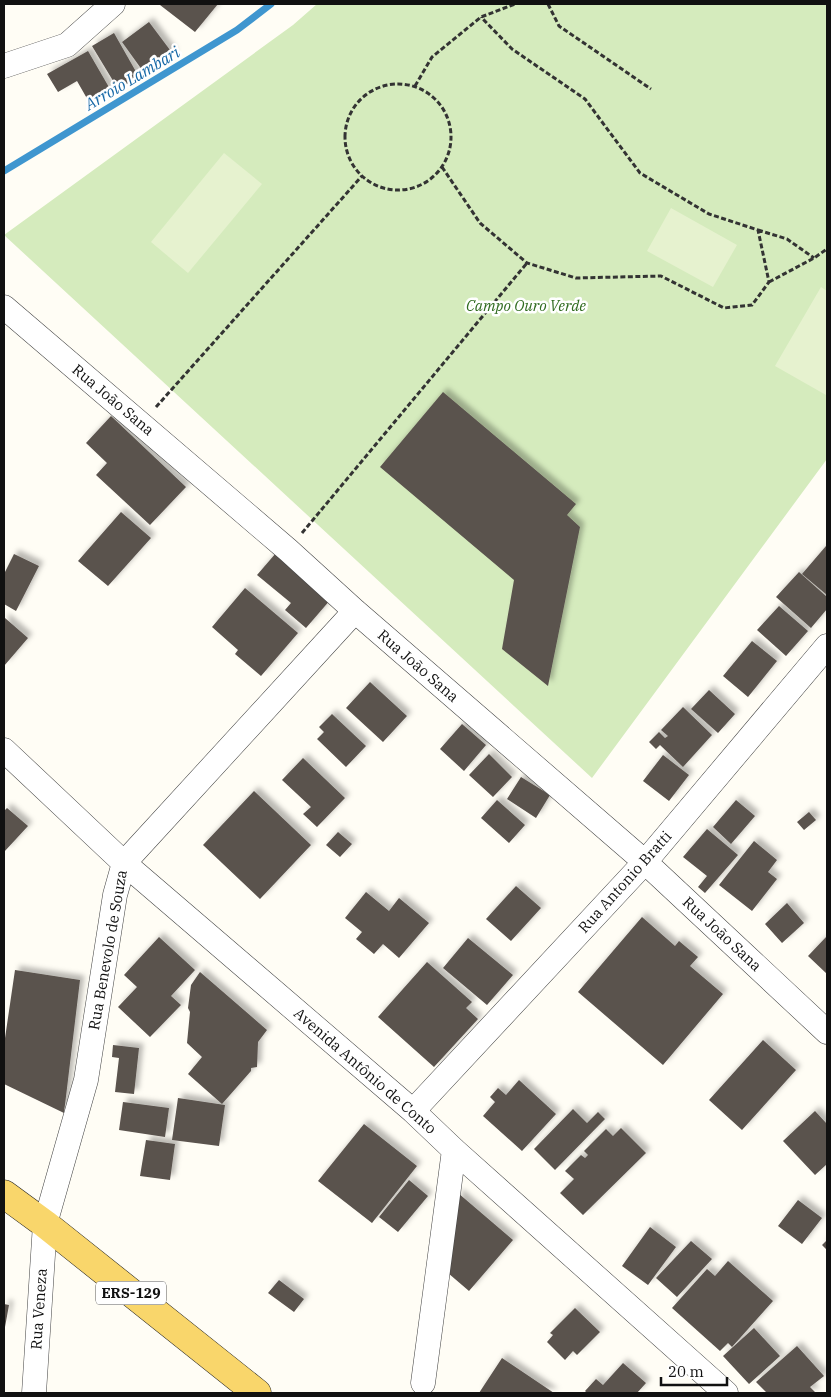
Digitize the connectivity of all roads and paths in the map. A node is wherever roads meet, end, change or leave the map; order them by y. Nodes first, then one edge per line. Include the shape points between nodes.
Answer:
1 (515, 4) edge
2 (548, 4) edge
3 (109, 6) edge
4 (480, 17) junction
5 (4, 66) edge
6 (415, 86) junction
7 (651, 89) dead end
8 (442, 167) junction
9 (362, 176) junction
10 (758, 230) junction
11 (827, 249) edge
12 (814, 258) junction
13 (527, 263) junction
14 (769, 282) junction
15 (4, 306) edge
16 (141, 424) junction
17 (288, 550) junction
18 (355, 611) junction
19 (827, 646) edge
20 (4, 750) edge
21 (645, 862) junction
22 (124, 863) junction
23 (827, 1032) edge
24 (413, 1111) junction
25 (454, 1150) junction
26 (4, 1194) edge
27 (45, 1224) junction
28 (423, 1383) dead end
29 (34, 1393) edge
30 (257, 1393) edge
31 (726, 1393) edge

1 - 4 path
2 - 7 path via 559,26
3 - 5 street via 67,45
4 - 6 path via 432,57
4 - 10 path via 512,49 585,99 640,173 709,214
6 - 8 path via 430,94 449,120 451,144
6 - 9 path via 397,83 379,87 364,96 352,110 346,127 346,145 351,162
8 - 9 path via 429,180 413,188 395,190 378,186
8 - 13 path via 480,223
9 - 16 path
10 - 12 path via 787,239
10 - 14 path
11 - 12 path
12 - 14 path
13 - 14 path via 576,278 661,276 724,308 752,305
13 - 17 path
15 - 16 street, Rua João Sana
16 - 17 street, Rua João Sana
17 - 18 street, Rua João Sana
18 - 21 street, Rua João Sana
18 - 22 street, Rua Benevolo de Souza
19 - 21 street, Rua Antonio Bratti
20 - 22 street, Avenida Antônio de Conto
21 - 23 street, Rua João Sana
21 - 24 street, Rua Antonio Bratti
22 - 24 street, Avenida Antônio de Conto
22 - 27 street, Rua Benevolo de Souza via 115,895 86,1080
24 - 25 street, Avenida Antônio de Conto
25 - 28 street
25 - 31 street, Avenida Antônio de Conto
26 - 27 main road, ERS-129
27 - 29 street, Rua Veneza
27 - 30 main road, ERS-129

